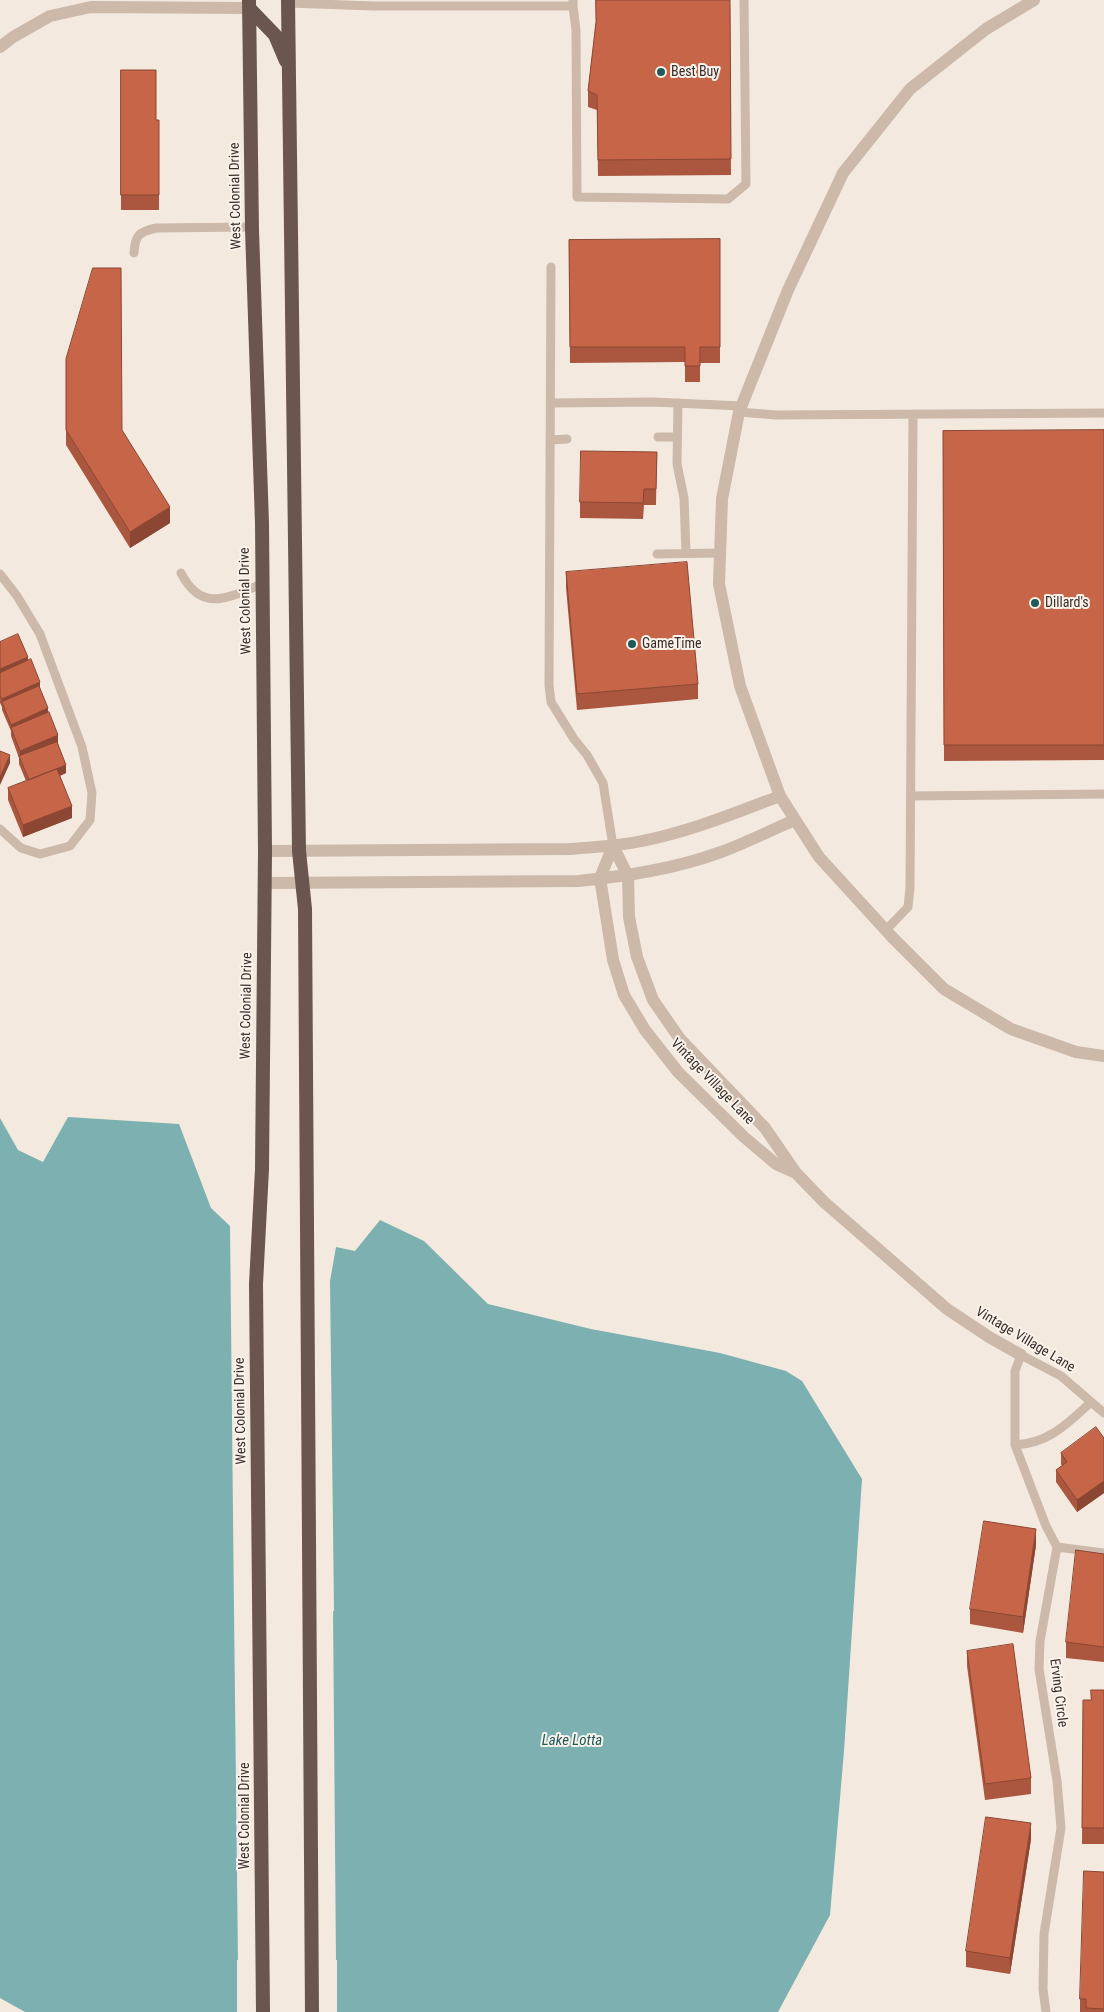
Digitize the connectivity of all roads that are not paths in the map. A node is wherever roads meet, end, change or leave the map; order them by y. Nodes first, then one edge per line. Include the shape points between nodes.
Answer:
1 (744, 0) edge
2 (1034, 0) edge
3 (287, 1) edge
4 (573, 3) edge
5 (119, 4) edge
6 (249, 4) edge
7 (0, 47) edge
8 (290, 69) junction
9 (252, 227) junction
10 (134, 253) dead end
11 (551, 267) dead end
12 (551, 403) junction
13 (678, 403) junction
14 (740, 409) junction
15 (913, 414) junction
16 (1104, 414) edge
17 (658, 437) dead end
18 (676, 437) junction
19 (568, 439) dead end
20 (550, 440) junction
21 (686, 553) junction
22 (720, 553) junction
23 (657, 554) dead end
24 (181, 573) dead end
25 (0, 574) edge
26 (262, 584) junction
27 (1104, 794) edge
28 (780, 796) junction
29 (911, 796) junction
30 (795, 820) junction
31 (0, 830) edge
32 (613, 846) junction
33 (265, 851) junction
34 (300, 851) junction
35 (628, 876) junction
36 (600, 878) junction
37 (302, 882) junction
38 (265, 883) junction
39 (886, 930) junction
40 (1104, 1056) edge
41 (796, 1174) junction
42 (1021, 1355) junction
43 (1090, 1402) junction
44 (1104, 1413) edge
45 (1015, 1445) junction
46 (1056, 1547) junction
47 (1104, 1553) edge
48 (263, 2012) edge
49 (312, 2012) edge
50 (1046, 2012) edge

1 - 4 lane via 746,184 728,199 577,197
2 - 14 street via 986,29 910,89 843,173 788,290
3 - 4 lane via 374,6
3 - 8 highway
5 - 6 street
5 - 7 street via 50,16
6 - 8 highway via 275,34
6 - 9 highway, West Colonial Drive
8 - 34 highway
9 - 10 lane via 156,228 139,235
9 - 26 highway, West Colonial Drive
11 - 12 lane
12 - 13 lane
12 - 20 lane
13 - 14 lane
13 - 18 lane
14 - 15 lane via 776,415
14 - 22 street via 722,499
15 - 16 lane
15 - 29 lane
17 - 18 lane
18 - 21 lane via 677,464 684,498
19 - 20 lane
20 - 32 lane via 551,702 603,783
21 - 22 lane
21 - 23 lane
22 - 28 street via 719,584 740,686
24 - 26 lane via 198,595 209,598 228,597
25 - 31 lane via 40,634 82,747 92,793 90,820 70,846 40,854 21,848
26 - 33 highway, West Colonial Drive
27 - 29 lane
28 - 30 street
28 - 32 street via 717,820 645,841
29 - 39 lane via 908,907
30 - 35 street via 721,852
30 - 39 street via 819,857
32 - 34 street
32 - 35 street, Vintage Village Lane
32 - 36 street
33 - 34 street
33 - 38 highway, West Colonial Drive
34 - 37 highway
35 - 36 street
35 - 41 street, Vintage Village Lane via 629,917 637,957 653,1000 680,1040 765,1128
36 - 37 street via 578,881
36 - 41 street, Vintage Village Lane via 613,960 624,995 645,1030 678,1072 744,1137 776,1164
37 - 38 street
37 - 49 highway via 305,919
38 - 48 highway, West Colonial Drive via 262,1170 256,1284
39 - 40 street via 944,989 1011,1029 1076,1052
41 - 42 street, Vintage Village Lane via 947,1309
42 - 43 lane, Vintage Village Lane via 1061,1376
42 - 45 lane via 1015,1371
43 - 44 lane, Vintage Village Lane
43 - 45 lane via 1057,1432 1027,1444
45 - 46 lane
46 - 47 lane
46 - 50 lane, Erving Circle via 1040,1641 1039,1669 1061,1828 1044,1934

